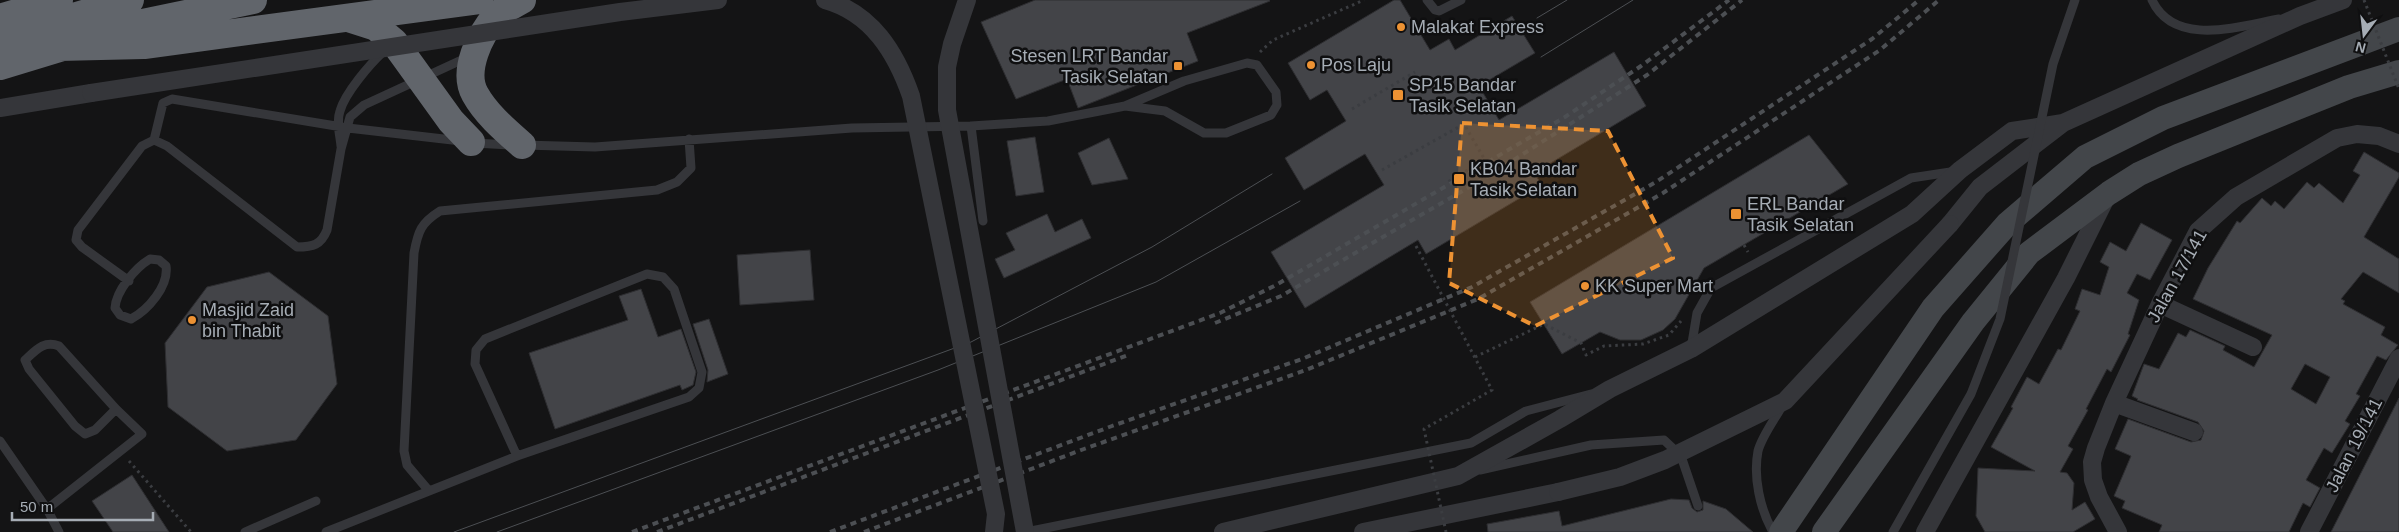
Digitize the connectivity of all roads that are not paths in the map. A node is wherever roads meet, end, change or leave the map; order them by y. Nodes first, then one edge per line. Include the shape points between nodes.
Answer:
1 (59, 0) edge
2 (130, 0) edge
3 (253, 0) edge
4 (479, 0) edge
5 (522, 0) edge
6 (718, 0) edge
7 (825, 0) edge
8 (966, 0) edge
9 (1427, 0) edge
10 (1461, 0) edge
11 (2075, 0) edge
12 (2152, 0) edge
13 (2343, 0) edge
14 (2300, 16) junction
15 (0, 18) edge
16 (351, 19) junction
17 (2399, 29) edge
18 (0, 39) edge
19 (394, 42) junction
20 (58, 48) junction
21 (475, 53) junction
22 (0, 66) edge
23 (2399, 72) edge
24 (420, 79) junction
25 (1125, 106) junction
26 (0, 108) edge
27 (2063, 123) junction
28 (971, 126) junction
29 (343, 127) junction
30 (689, 139) junction
31 (154, 140) junction
32 (471, 142) junction
33 (2399, 144) edge
34 (522, 145) junction
35 (1960, 170) junction
36 (2109, 193) junction
37 (983, 221) dead end
38 (129, 281) junction
39 (2160, 304) junction
40 (2253, 347) dead end
41 (1691, 349) junction
42 (2399, 358) edge
43 (1610, 389) junction
44 (1785, 401) junction
45 (2114, 403) junction
46 (116, 409) junction
47 (2194, 432) dead end
48 (0, 441) edge
49 (517, 456) junction
50 (1458, 476) junction
51 (429, 491) junction
52 (316, 501) dead end
53 (1698, 506) dead end
54 (47, 509) junction
55 (59, 532) edge
56 (245, 532) edge
57 (326, 532) edge
58 (994, 532) edge
59 (1025, 532) edge
60 (1223, 532) edge
61 (1363, 532) edge
62 (1773, 532) edge
63 (1781, 532) edge
64 (1824, 532) edge
65 (1893, 532) edge
66 (1924, 532) edge
67 (2118, 532) edge
68 (2310, 532) edge

1 - 15 highway
2 - 18 highway
3 - 20 highway via 138,24
4 - 16 highway
5 - 21 highway via 497,15
6 - 26 street, bridge via 620,12
7 - 58 street, bridge via 851,11 869,24 901,68 911,96 996,514
8 - 59 street, bridge via 947,67 947,110
9 - 10 lane via 1439,11
11 - 65 lane, bridge via 2053,64 2000,319 1971,394
12 - 14 lane via 2165,18 2193,30 2209,31
13 - 14 street
14 - 27 street
16 - 19 highway via 376,27
16 - 20 highway via 144,45
17 - 63 street via 2163,118 2085,157 2008,223 1933,308
19 - 24 highway
19 - 29 lane via 375,59 349,95 340,111
20 - 22 highway
21 - 24 lane
21 - 34 highway via 470,74 474,92 485,110
23 - 36 street via 2349,87 2178,156 2139,174
24 - 29 lane via 364,105
24 - 32 highway
25 - 25 lane via 1184,81 1247,63 1257,65 1276,92 1277,105 1271,115 1226,134 1204,132 1165,111
25 - 28 lane via 1048,121
27 - 35 street via 2012,131
27 - 44 street, bridge via 1980,187 1950,224
28 - 30 lane via 852,128
28 - 37 lane
29 - 31 lane via 172,99 163,102
29 - 31 lane via 327,230 323,241 312,247 297,247 167,146
29 - 32 lane
30 - 34 lane via 595,147
30 - 51 lane via 691,168 677,182 657,190 440,211 426,220 418,234 414,253 404,451 407,465
31 - 38 lane via 142,146 78,230 76,240
32 - 34 lane
33 - 39 street, Jalan 17/141 via 2379,136 2357,134 2337,138 2236,197 2198,231
35 - 41 street via 1912,214
35 - 41 lane via 1911,178 1711,288 1698,313
36 - 64 street via 2029,253 1973,322
36 - 66 street via 2066,278
38 - 38 lane via 142,263 150,259 159,260 166,266 168,276 164,286 131,319 120,315 115,308 116,298
39 - 40 street
39 - 45 street, Jalan 17/141
41 - 43 street
42 - 68 street, Jalan 19/141
43 - 50 street
43 - 59 lane via 1526,411 1471,444
44 - 61 street, bridge via 1665,460 1620,478
44 - 62 lane via 1758,450 1761,503
45 - 47 street
45 - 67 street, Jalan 17/141 via 2092,462 2093,480 2099,497
46 - 46 lane via 59,346 51,343 41,345 25,360 75,426 85,434 95,430
46 - 54 lane via 142,434
48 - 54 lane
49 - 49 lane via 475,364 476,350 485,339 647,274 663,277 674,289 702,372 700,388 689,397
49 - 51 lane
50 - 53 lane via 1592,445 1664,440 1682,456
50 - 60 street
51 - 57 lane
52 - 56 lane
54 - 55 lane

